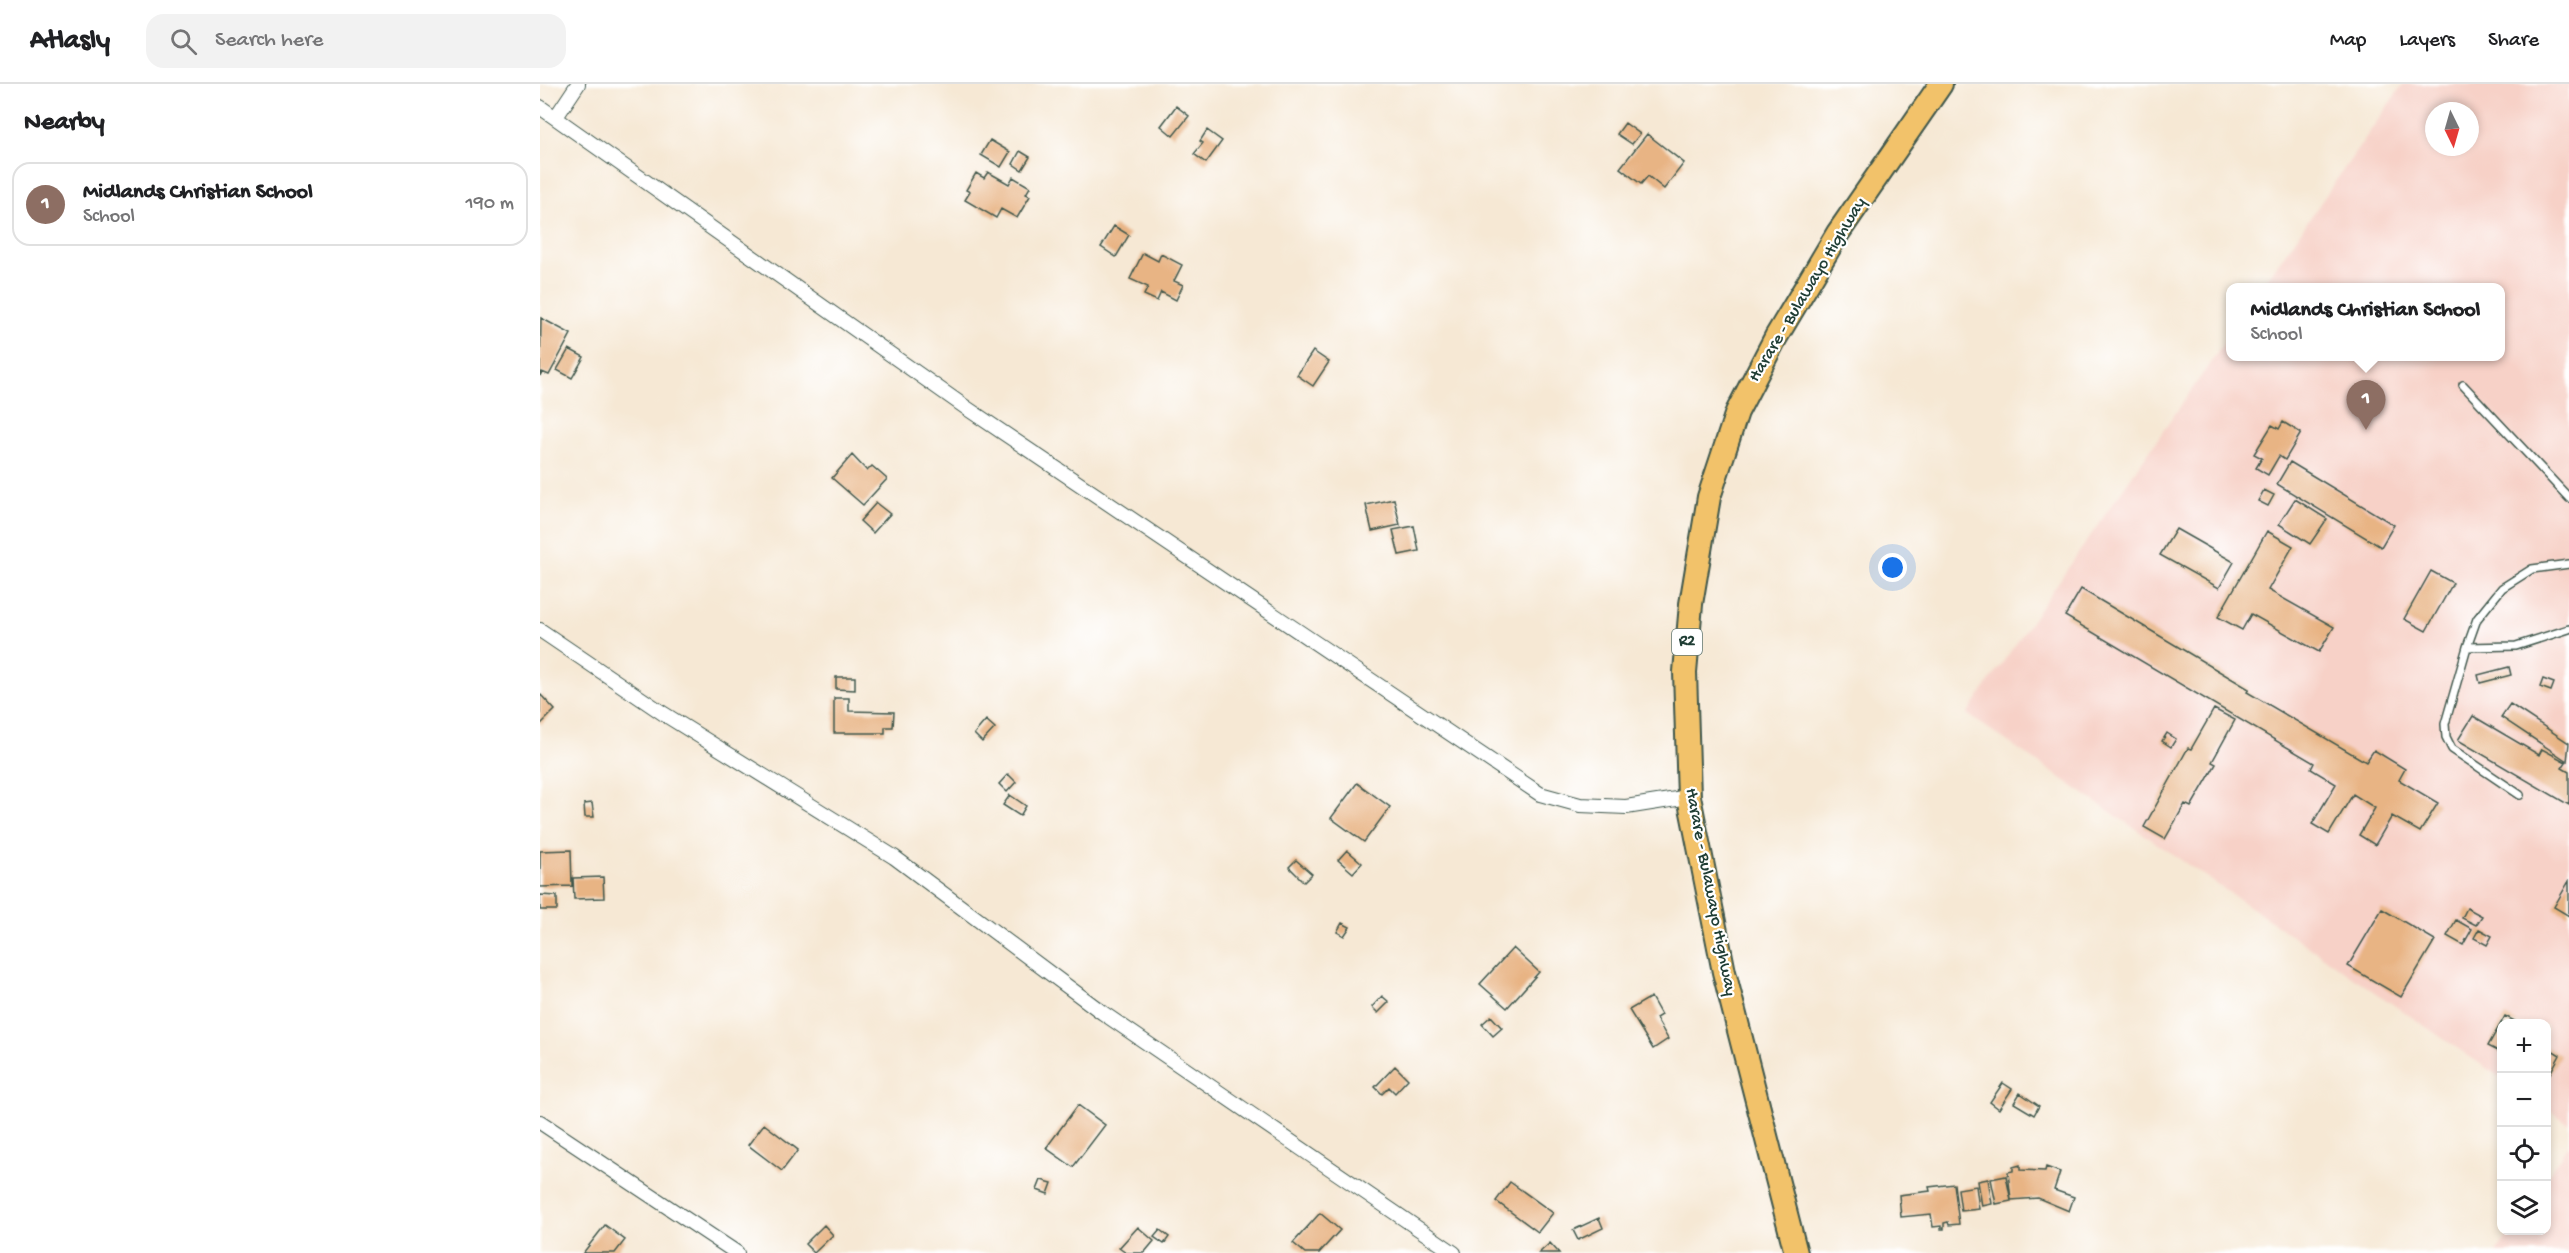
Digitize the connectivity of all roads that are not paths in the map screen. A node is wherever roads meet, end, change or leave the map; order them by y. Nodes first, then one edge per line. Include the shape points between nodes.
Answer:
1 (578, 84) edge
2 (1941, 84) edge
3 (540, 107) edge
4 (556, 117) junction
5 (2463, 385) dead end
6 (2569, 498) edge
7 (2569, 564) edge
8 (2569, 629) edge
9 (540, 630) edge
10 (2467, 647) junction
11 (2520, 795) dead end
12 (1689, 797) junction
13 (540, 1122) edge
14 (737, 1253) edge
15 (1454, 1253) edge
16 (1796, 1253) edge

1 - 4 street
2 - 12 highway, Harare - Bulawayo Highway / R2 via 1838,233 1737,412 1710,497 1691,604 1685,672
3 - 4 street
4 - 12 street via 968,410 1540,794 1580,805 1626,807
5 - 6 lane
7 - 10 lane via 2532,569 2502,588 2477,619
8 - 10 lane via 2516,646
9 - 15 street via 664,714 894,857 1103,1013
10 - 11 lane via 2445,724 2446,738 2452,748
12 - 16 highway, Harare - Bulawayo Highway / R2 via 1724,972
13 - 14 street

